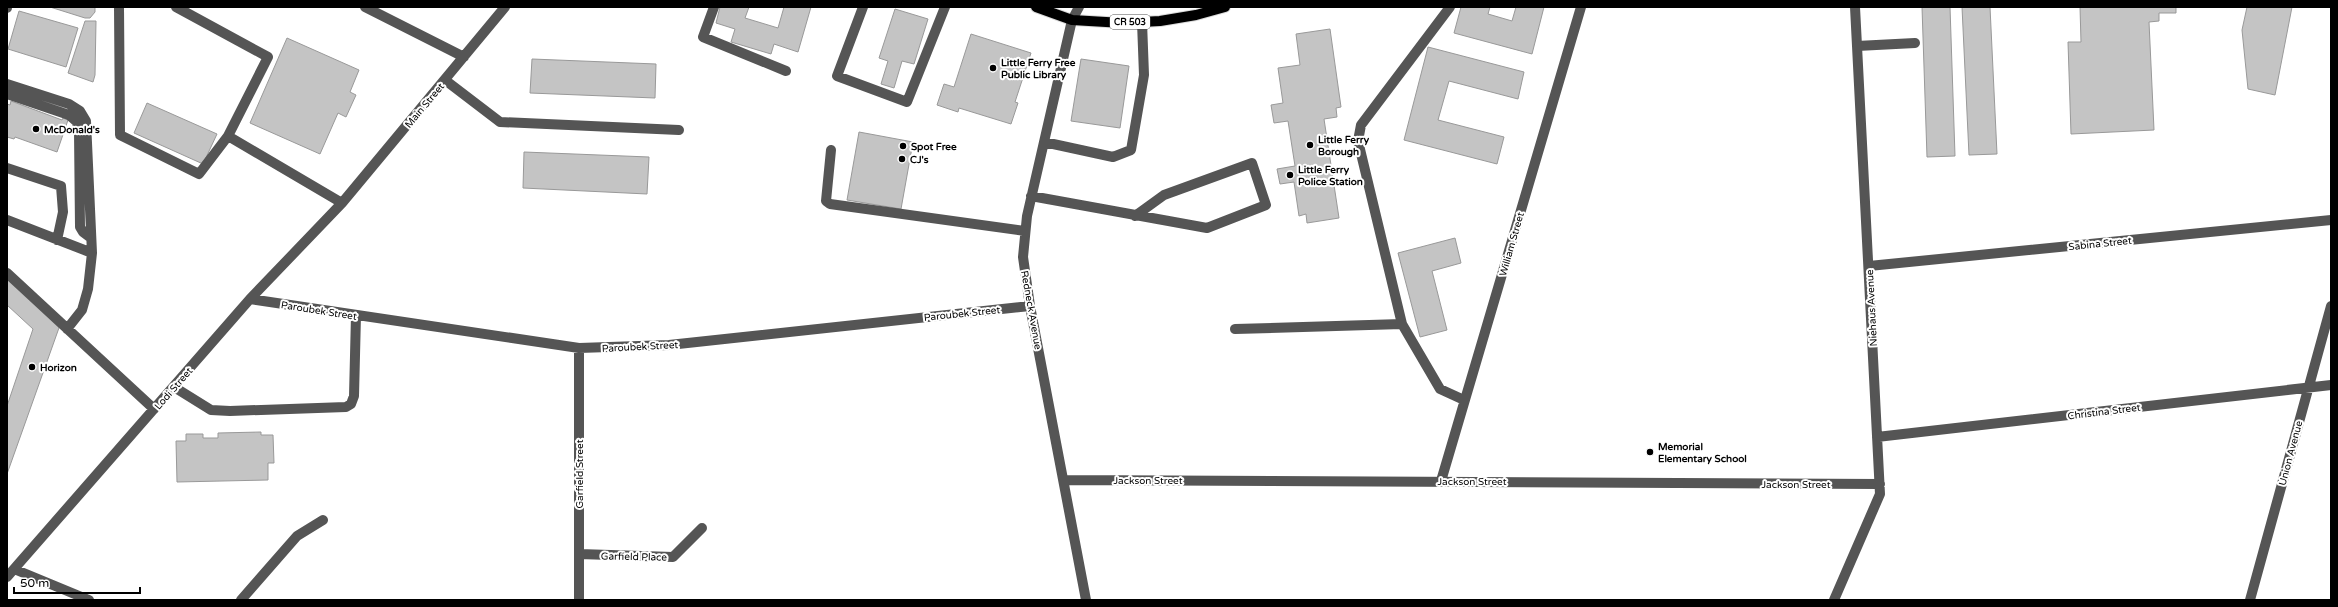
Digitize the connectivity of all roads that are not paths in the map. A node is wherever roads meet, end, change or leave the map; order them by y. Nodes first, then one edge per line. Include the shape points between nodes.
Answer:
1 (119, 7) edge
2 (176, 7) edge
3 (365, 7) edge
4 (505, 7) edge
5 (714, 7) edge
6 (863, 7) edge
7 (945, 7) edge
8 (1036, 7) edge
9 (1079, 7) edge
10 (1225, 7) edge
11 (1450, 7) edge
12 (1581, 7) edge
13 (1856, 7) edge
14 (1072, 20) junction
15 (1142, 22) junction
16 (1915, 44) dead end
17 (1857, 46) junction
18 (464, 57) junction
19 (786, 71) dead end
20 (445, 80) junction
21 (7, 84) edge
22 (7, 94) edge
23 (680, 130) dead end
24 (228, 136) junction
25 (1044, 142) junction
26 (831, 150) dead end
27 (7, 168) edge
28 (1031, 196) junction
29 (342, 202) junction
30 (1135, 216) junction
31 (7, 220) edge
32 (2331, 220) edge
33 (1025, 231) junction
34 (92, 238) junction
35 (57, 240) junction
36 (92, 253) junction
37 (1869, 266) junction
38 (7, 273) edge
39 (250, 299) junction
40 (1030, 306) junction
41 (2331, 306) edge
42 (356, 315) junction
43 (1402, 324) junction
44 (67, 329) junction
45 (1235, 329) dead end
46 (579, 348) junction
47 (2331, 386) edge
48 (174, 387) junction
49 (2308, 388) junction
50 (1464, 400) junction
51 (154, 409) junction
52 (1878, 437) junction
53 (1064, 480) junction
54 (1441, 481) junction
55 (1880, 484) junction
56 (323, 520) dead end
57 (702, 528) dead end
58 (579, 554) junction
59 (10, 573) edge
60 (89, 600) edge
61 (241, 600) edge
62 (579, 600) edge
63 (1086, 600) edge
64 (1834, 600) edge
65 (2250, 600) edge

1 - 24 street via 120,135 199,174
2 - 24 street via 268,57
3 - 18 street
4 - 18 street, Main Street
5 - 19 street via 703,37
6 - 7 street via 838,76 907,102
8 - 14 main road, CR 503
9 - 14 street, Redneck Avenue
10 - 15 main road, CR 503 via 1196,15
11 - 43 street via 1361,125 1358,141
12 - 50 street, William Street
13 - 17 street, Niehaus Avenue
14 - 15 main road, CR 503
14 - 25 street, Redneck Avenue
15 - 25 street via 1144,75 1131,150 1113,157
16 - 17 street
17 - 37 street, Niehaus Avenue
18 - 20 street, Main Street
20 - 23 street via 500,122
20 - 29 street, Main Street
21 - 34 street via 69,104 84,116 88,126
22 - 34 street via 69,115 76,122 79,132 80,227 82,232
24 - 29 street
25 - 28 street, Redneck Avenue
26 - 33 street via 826,200 830,204
27 - 35 street via 61,186 64,212
28 - 30 street
28 - 33 street, Redneck Avenue
29 - 39 street, Lodi Street
30 - 30 street via 1207,228 1266,205 1252,163 1164,195
31 - 35 street
32 - 37 street, Sabina Street
33 - 40 street, Redneck Avenue via 1023,256
34 - 36 street
35 - 36 street
36 - 44 street via 88,289 82,310
37 - 52 street, Niehaus Avenue
38 - 44 street
39 - 42 street, Paroubek Street
39 - 48 street, Lodi Street
40 - 46 street, Paroubek Street via 669,345
40 - 53 street, Redneck Avenue
41 - 49 street, Union Avenue
42 - 46 street, Paroubek Street
42 - 48 street via 354,396 351,404 346,407 211,410
43 - 45 street
43 - 50 street via 1440,389
44 - 51 street
46 - 58 street, Garfield Street
47 - 49 street, Christina Street
48 - 51 street, Lodi Street
49 - 52 street, Christina Street
49 - 65 street, Union Avenue
50 - 54 street, William Street
51 - 59 street, Lodi Street
52 - 55 street, Niehaus Avenue
53 - 54 street, Jackson Street
53 - 63 street, Redneck Avenue
54 - 55 street, Jackson Street
55 - 64 street, Niehaus Avenue via 1880,494
56 - 61 street via 297,536
57 - 58 street, Garfield Place via 673,556
58 - 62 street, Garfield Street
59 - 60 street

